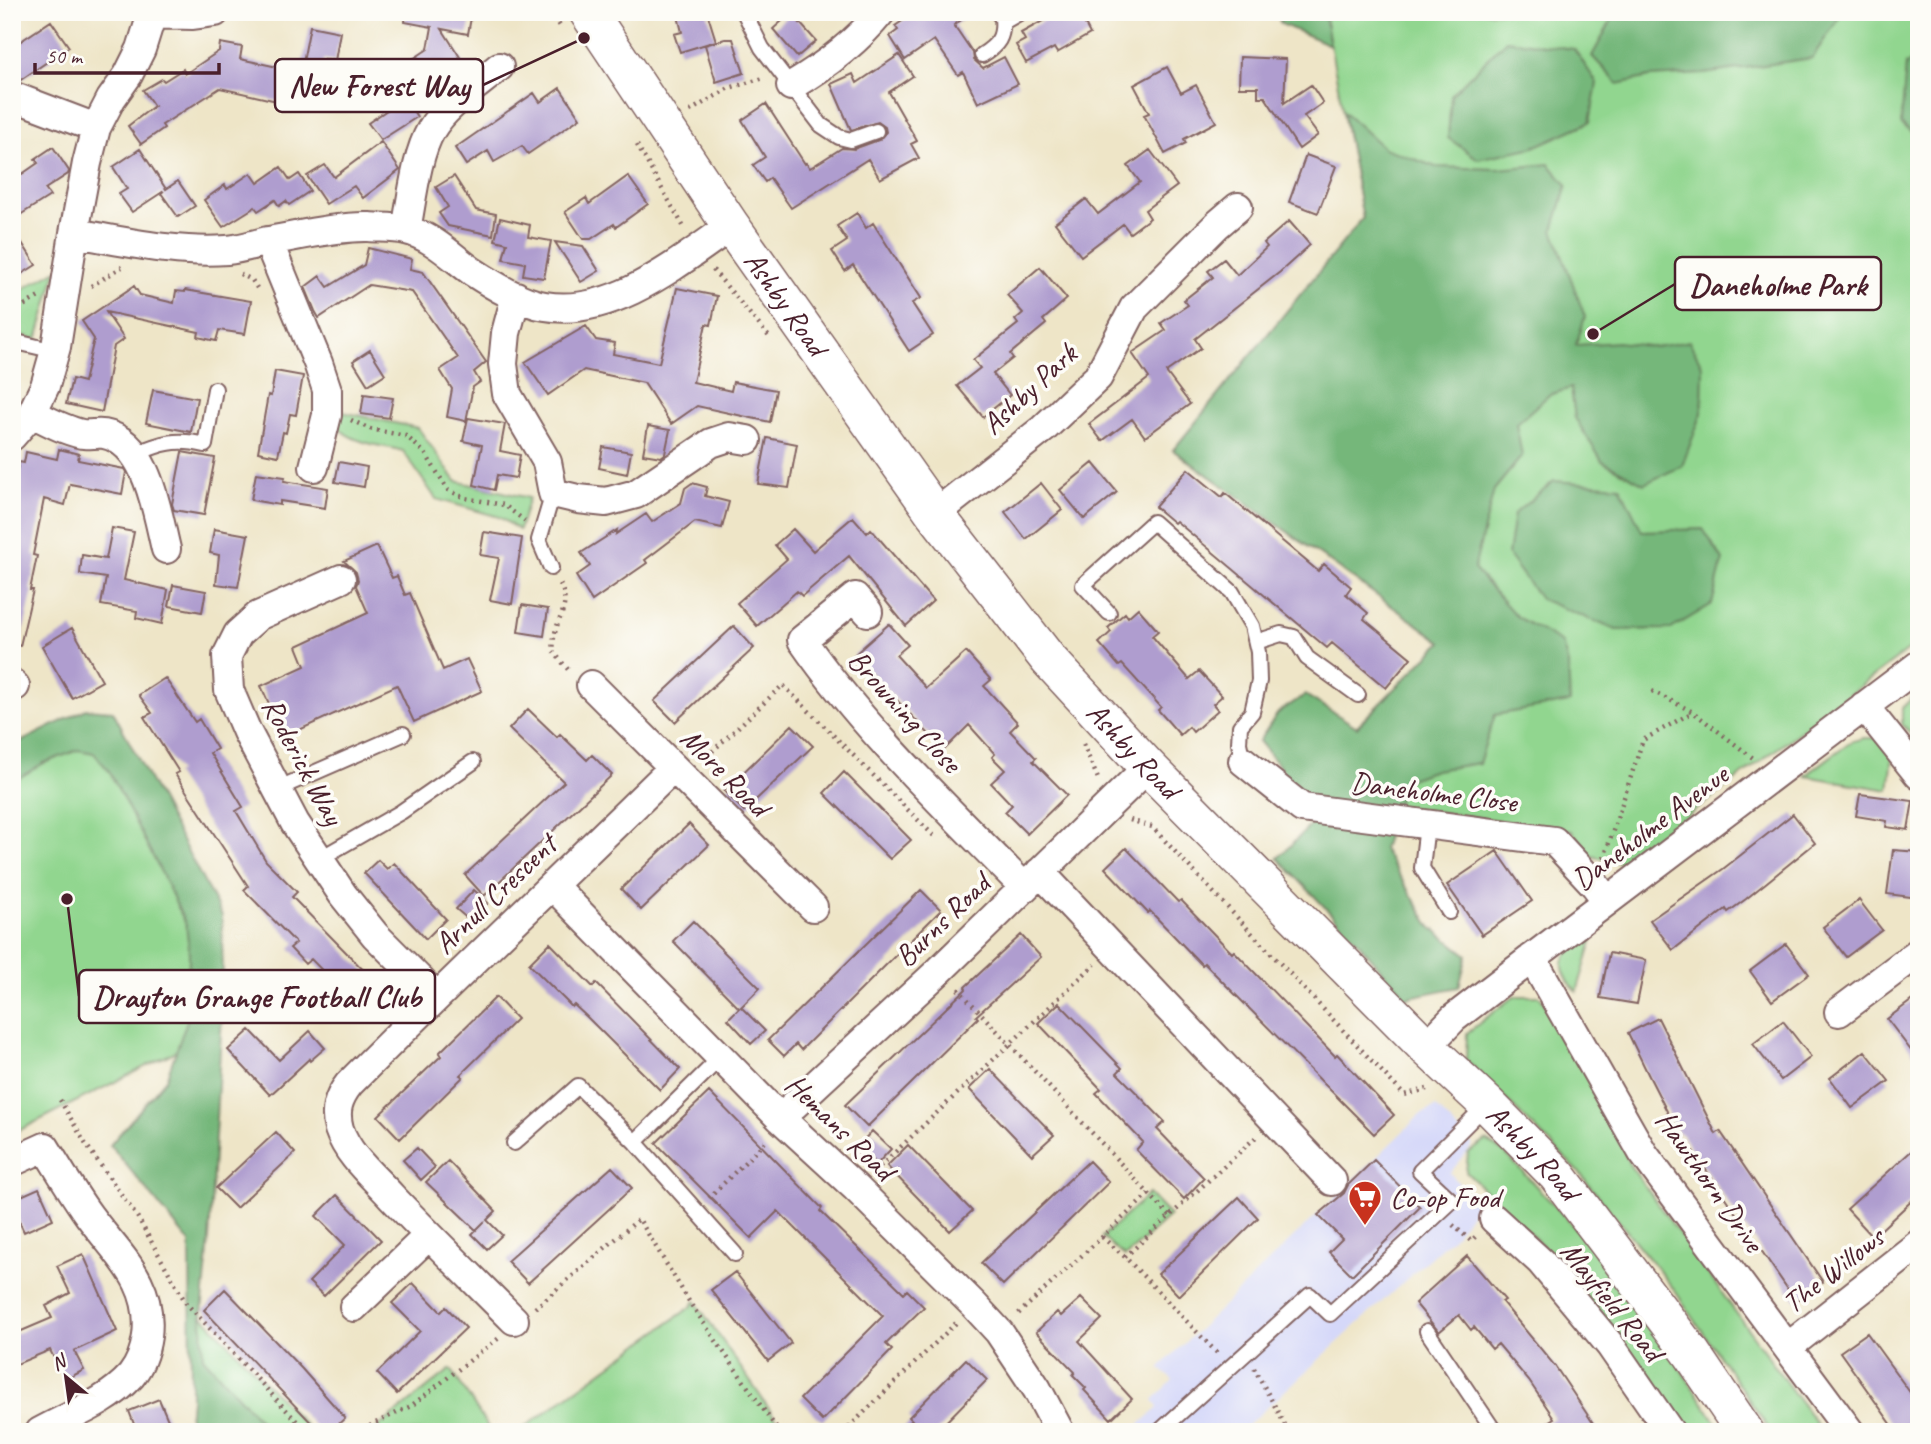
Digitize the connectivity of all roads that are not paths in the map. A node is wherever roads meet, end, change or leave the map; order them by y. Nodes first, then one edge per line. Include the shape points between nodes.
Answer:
1 (215, 12) edge
2 (588, 12) edge
3 (744, 12) edge
4 (881, 12) edge
5 (1021, 12) edge
6 (152, 13) edge
7 (999, 15) edge
8 (982, 55) dead end
9 (499, 67) dead end
10 (787, 80) junction
11 (12, 96) edge
12 (96, 128) junction
13 (876, 131) dead end
14 (1238, 207) dead end
15 (731, 226) junction
16 (406, 230) junction
17 (74, 233) junction
18 (268, 241) junction
19 (516, 296) junction
20 (12, 341) edge
21 (55, 351) junction
22 (215, 389) dead end
23 (32, 413) junction
24 (12, 436) edge
25 (747, 440) dead end
26 (135, 454) junction
27 (314, 467) dead end
28 (553, 492) junction
29 (935, 514) junction
30 (166, 549) dead end
31 (551, 568) road end
32 (341, 579) dead end
33 (868, 612) dead end
34 (1109, 613) dead end
35 (1256, 642) junction
36 (1919, 665) edge
37 (591, 684) road end
38 (1357, 695) dead end
39 (1864, 706) junction
40 (402, 734) dead end
41 (1243, 761) joint
42 (473, 762) dead end
43 (1147, 767) junction
44 (678, 773) junction
45 (1919, 775) edge
46 (277, 789) junction
47 (1427, 825) junction
48 (319, 859) junction
49 (1032, 880) junction
50 (553, 886) junction
51 (1601, 893) junction
52 (813, 907) dead end
53 (1450, 912) dead end
54 (1919, 952) edge
55 (1532, 958) junction
56 (436, 996) junction
57 (1839, 1012) dead end
58 (1426, 1047) junction
59 (721, 1057) junction
60 (1475, 1092) junction
61 (783, 1120) junction
62 (635, 1142) junction
63 (514, 1143) dead end
64 (12, 1162) edge
65 (1332, 1181) dead end
66 (1494, 1219) road end
67 (429, 1236) junction
68 (1919, 1244) edge
69 (735, 1254) dead end
70 (354, 1307) dead end
71 (514, 1320) dead end
72 (1427, 1331) dead end
73 (1788, 1347) junction
74 (40, 1432) edge
75 (1060, 1432) edge
76 (1159, 1432) edge
77 (1495, 1432) edge
78 (1670, 1432) edge
79 (1745, 1432) edge
80 (1850, 1432) edge

1 - 6 street
2 - 15 street, Ashby Road
3 - 10 lane via 762,48
4 - 10 street via 853,43 820,68
5 - 7 lane via 1007,20
6 - 12 street via 141,49
7 - 8 lane via 1000,41
9 - 16 street via 447,111 432,130
10 - 13 lane via 821,125 839,137 850,140
11 - 12 street
12 - 17 street
14 - 29 street, Ashby Park via 1134,308 1098,377 1043,429
15 - 19 street via 666,272 622,295 575,308 543,306
15 - 29 street, Ashby Road
16 - 18 street via 365,227
16 - 19 street via 434,242
17 - 18 street via 183,251 229,250
17 - 21 street
18 - 27 street via 327,390 327,415
19 - 28 street via 503,364 507,394 547,462
20 - 21 lane
21 - 23 street
22 - 26 lane via 205,445 163,443
23 - 24 street
23 - 26 street via 62,428 104,434 124,442
25 - 28 street via 729,437 711,443 636,494 606,502
26 - 30 street via 151,489
28 - 31 lane via 539,540
29 - 43 street, Ashby Road via 1048,659
32 - 46 street, Roderick Way via 258,616 238,634 227,656 229,690
33 - 49 street, Browning Close via 855,597 802,640 853,707 911,771
34 - 35 lane via 1083,585 1153,522 1232,592
35 - 38 lane via 1281,634 1294,637 1307,658
35 - 41 lane via 1259,681 1252,712 1240,726
36 - 39 street, Daneholme Avenue
37 - 44 street, More Road
39 - 45 street
39 - 51 street, Daneholme Avenue
40 - 46 lane
41 - 47 street, Daneholme Close via 1302,808
42 - 48 lane via 401,812
43 - 49 street, Burns Road
43 - 58 street, Ashby Road
44 - 50 street, Arnull Crescent
44 - 52 street, More Road
46 - 48 street, Roderick Way
47 - 51 street, Daneholme Close via 1554,841
47 - 53 lane via 1422,868
48 - 56 street, Roderick Way via 375,935
49 - 61 street, Burns Road
49 - 65 street via 1112,948
50 - 56 street, Arnull Crescent
50 - 59 street, Hemans Road
51 - 55 street, Daneholme Avenue
54 - 57 street
55 - 58 street, Daneholme Avenue via 1454,1018
55 - 73 street, Hawthorn Drive via 1643,1153
56 - 67 street, Arnull Crescent via 349,1084 337,1107 340,1130 352,1154
58 - 60 street, Ashby Road
59 - 61 street, Hemans Road
59 - 62 lane
60 - 76 lane via 1420,1171 1452,1201 1329,1314 1310,1294
60 - 79 street, Ashby Road via 1557,1175
61 - 75 street, Hemans Road via 999,1332
62 - 63 lane via 578,1086
62 - 69 lane
64 - 74 street via 45,1147 86,1212 131,1268 149,1318 145,1351 131,1375 101,1401
66 - 78 street, Mayfield Road via 1541,1262 1610,1345
67 - 70 street
67 - 71 street, Arnull Crescent
68 - 73 street, The Willows
72 - 77 lane
73 - 80 street, Hawthorn Drive

